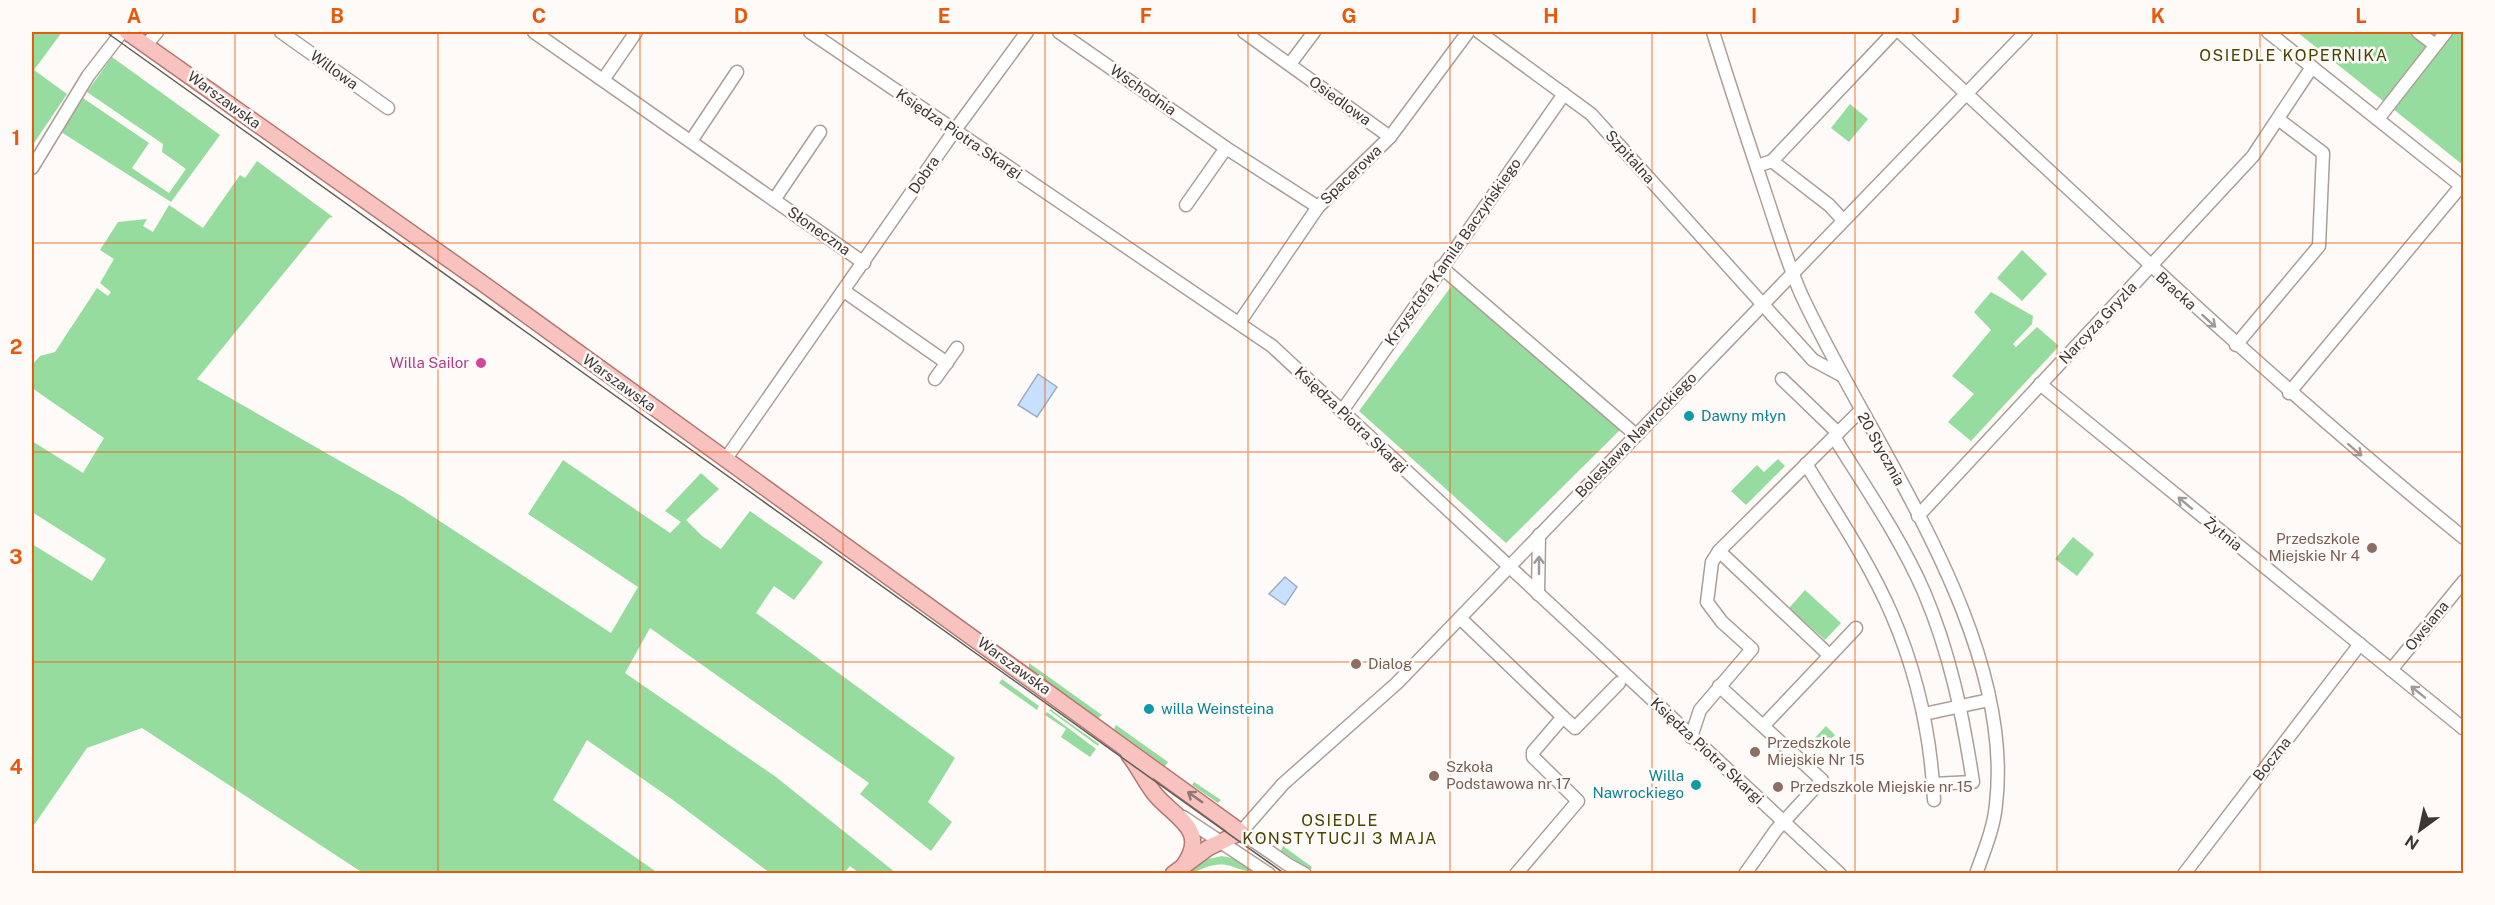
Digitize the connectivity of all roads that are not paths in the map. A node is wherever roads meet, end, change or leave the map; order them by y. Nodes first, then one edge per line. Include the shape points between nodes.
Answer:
1 (122, 32) edge
2 (127, 32) edge
3 (157, 32) edge
4 (281, 32) edge
5 (534, 32) edge
6 (636, 32) edge
7 (810, 32) edge
8 (1027, 32) edge
9 (1059, 32) edge
10 (1244, 32) edge
11 (1314, 32) edge
12 (1468, 32) edge
13 (1479, 32) edge
14 (1713, 32) edge
15 (1894, 32) edge
16 (1900, 32) edge
17 (2026, 32) edge
18 (2268, 32) edge
19 (2418, 32) edge
20 (2446, 32) edge
21 (146, 45) junction
22 (2435, 45) junction
23 (1290, 64) junction
24 (2312, 67) junction
25 (737, 72) dead end
26 (603, 80) junction
27 (1564, 94) junction
28 (1966, 94) junction
29 (387, 108) dead end
30 (2278, 119) junction
31 (2378, 119) junction
32 (955, 130) junction
33 (820, 132) dead end
34 (1390, 137) junction
35 (690, 141) junction
36 (1227, 148) junction
37 (1772, 161) junction
38 (1756, 166) junction
39 (32, 168) edge
40 (2462, 187) edge
41 (774, 200) junction
42 (1186, 205) dead end
43 (1318, 207) junction
44 (1843, 220) junction
45 (864, 263) junction
46 (1441, 267) junction
47 (2150, 267) junction
48 (1793, 273) junction
49 (844, 291) junction
50 (1762, 304) junction
51 (1239, 323) junction
52 (2236, 345) junction
53 (957, 348) dead end
54 (946, 363) junction
55 (1841, 375) junction
56 (935, 379) dead end
57 (1782, 379) dead end
58 (2040, 384) junction
59 (2289, 393) junction
60 (1342, 411) junction
61 (1860, 411) junction
62 (1636, 435) junction
63 (1836, 435) junction
64 (725, 459) junction
65 (1806, 464) junction
66 (1918, 516) junction
67 (1539, 535) junction
68 (2463, 538) edge
69 (1719, 551) junction
70 (1509, 567) junction
71 (2463, 581) edge
72 (1538, 594) junction
73 (1460, 618) junction
74 (1856, 628) dead end
75 (2360, 645) junction
76 (1829, 655) junction
77 (2391, 670) junction
78 (1619, 683) dead end
79 (1719, 686) junction
80 (1989, 700) junction
81 (1961, 706) junction
82 (1924, 714) junction
83 (1563, 717) junction
84 (1764, 725) junction
85 (2463, 729) edge
86 (1110, 735) junction
87 (1691, 737) junction
88 (1933, 784) junction
89 (1934, 800) dead end
90 (1179, 815) junction
91 (1783, 822) junction
92 (1241, 832) junction
93 (1220, 841) junction
94 (1177, 870) edge
95 (1269, 873) edge
96 (1305, 873) edge
97 (1516, 873) edge
98 (1745, 873) edge
99 (1840, 873) edge
100 (1976, 873) edge
101 (2184, 873) edge

1 - 39 street via 88,76
2 - 21 main road, Warszawska
3 - 21 street
4 - 29 street, Willowa
5 - 26 street, Słoneczna
6 - 26 street
7 - 32 street, Księdza Piotra Skargi
8 - 32 street, Dobra
9 - 36 street, Wschodnia
10 - 23 street, Osiedlowa
11 - 23 street
12 - 34 street, Spacerowa
13 - 27 street, Szpitalna
14 - 38 street, 20 Stycznia
15 - 37 street
16 - 28 street, Bracka
17 - 28 street, Bolesława Nawrockiego
18 - 24 street
19 - 22 street
20 - 22 street
21 - 64 main road, Warszawska
22 - 31 street
23 - 34 street, Osiedlowa
24 - 30 street, Narcyza Gryzla
24 - 31 street
25 - 35 street
26 - 35 street, Słoneczna
27 - 46 street, Krzysztofa Kamila Baczyńskiego
27 - 50 street, Szpitalna via 1591,114
28 - 44 street, Bolesława Nawrockiego
28 - 47 street, Bracka
30 - 47 street, Narcyza Gryzla via 2253,156
30 - 52 street via 2323,153 2319,246
31 - 40 street
32 - 45 street, Dobra
32 - 51 street, Księdza Piotra Skargi
33 - 41 street, Słoneczna
34 - 43 street, Spacerowa
35 - 41 street, Słoneczna
36 - 42 street
36 - 43 street, Wschodnia
37 - 38 street
37 - 44 street
38 - 48 street, 20 Stycznia
40 - 59 street
41 - 45 street, Słoneczna
43 - 51 street, Spacerowa
44 - 48 street, Bolesława Nawrockiego
45 - 49 street, Dobra
46 - 60 street, Krzysztofa Kamila Baczyńskiego
46 - 62 street
47 -> 52 street, Bracka
47 - 58 street, Narcyza Gryzla
48 - 50 street, Bolesława Nawrockiego
48 - 55 street, 20 Stycznia
49 - 54 street
49 - 64 street, Dobra
50 - 55 street, Szpitalna via 1813,360
50 - 62 street, Bolesława Nawrockiego
51 - 60 street, Księdza Piotra Skargi via 1272,346
52 - 59 street, Bracka
53 - 54 street
54 - 56 street
55 - 61 street, 20 Stycznia
57 - 63 street
58 - 66 street, Narcyza Gryzla
75 -> 58 street, Żytnia
59 -> 68 street, Bracka
60 - 70 street, Księdza Piotra Skargi
61 - 63 street
61 - 66 street, 20 Stycznia
62 - 67 street, Bolesława Nawrockiego
63 - 65 street
63 - 81 street via 1922,589
64 - 86 main road, Warszawska
65 - 69 street
65 - 82 street via 1892,615
66 - 80 street, 20 Stycznia via 1961,607
67 - 70 street, Bolesława Nawrockiego
72 -> 67 street
69 - 76 street
69 - 79 street via 1712,562 1707,602 1752,649
70 - 72 street, Księdza Piotra Skargi
70 - 73 street, Bolesława Nawrockiego
71 - 77 street, Owsiana
72 - 87 street, Księdza Piotra Skargi
73 - 83 street
73 - 92 street, Bolesława Nawrockiego via 1397,683 1283,784
74 - 76 street
75 - 77 street, Żytnia
75 - 101 street, Boczna
76 - 84 street
85 -> 77 street, Żytnia
78 - 83 street via 1575,728
79 - 84 street
79 - 87 street via 1700,710
80 - 81 street
80 - 100 street, 20 Stycznia via 1996,739 1996,805
81 - 82 street
81 - 88 street via 1973,782
82 - 88 street
83 - 97 street via 1532,754 1578,801
84 - 91 street via 1822,780
86 - 90 main road, Warszawska via 1130,756 1159,799
92 -> 86 main road, Warszawska
87 - 91 street, Księdza Piotra Skargi
88 - 89 street
90 - 93 street, Warszawska
90 - 94 main road via 1192,842 1191,853
91 - 98 street
91 - 99 street, Księdza Piotra Skargi
92 - 93 main road
92 - 96 street, Warszawska
93 - 94 main road
93 - 95 street, Warszawska

